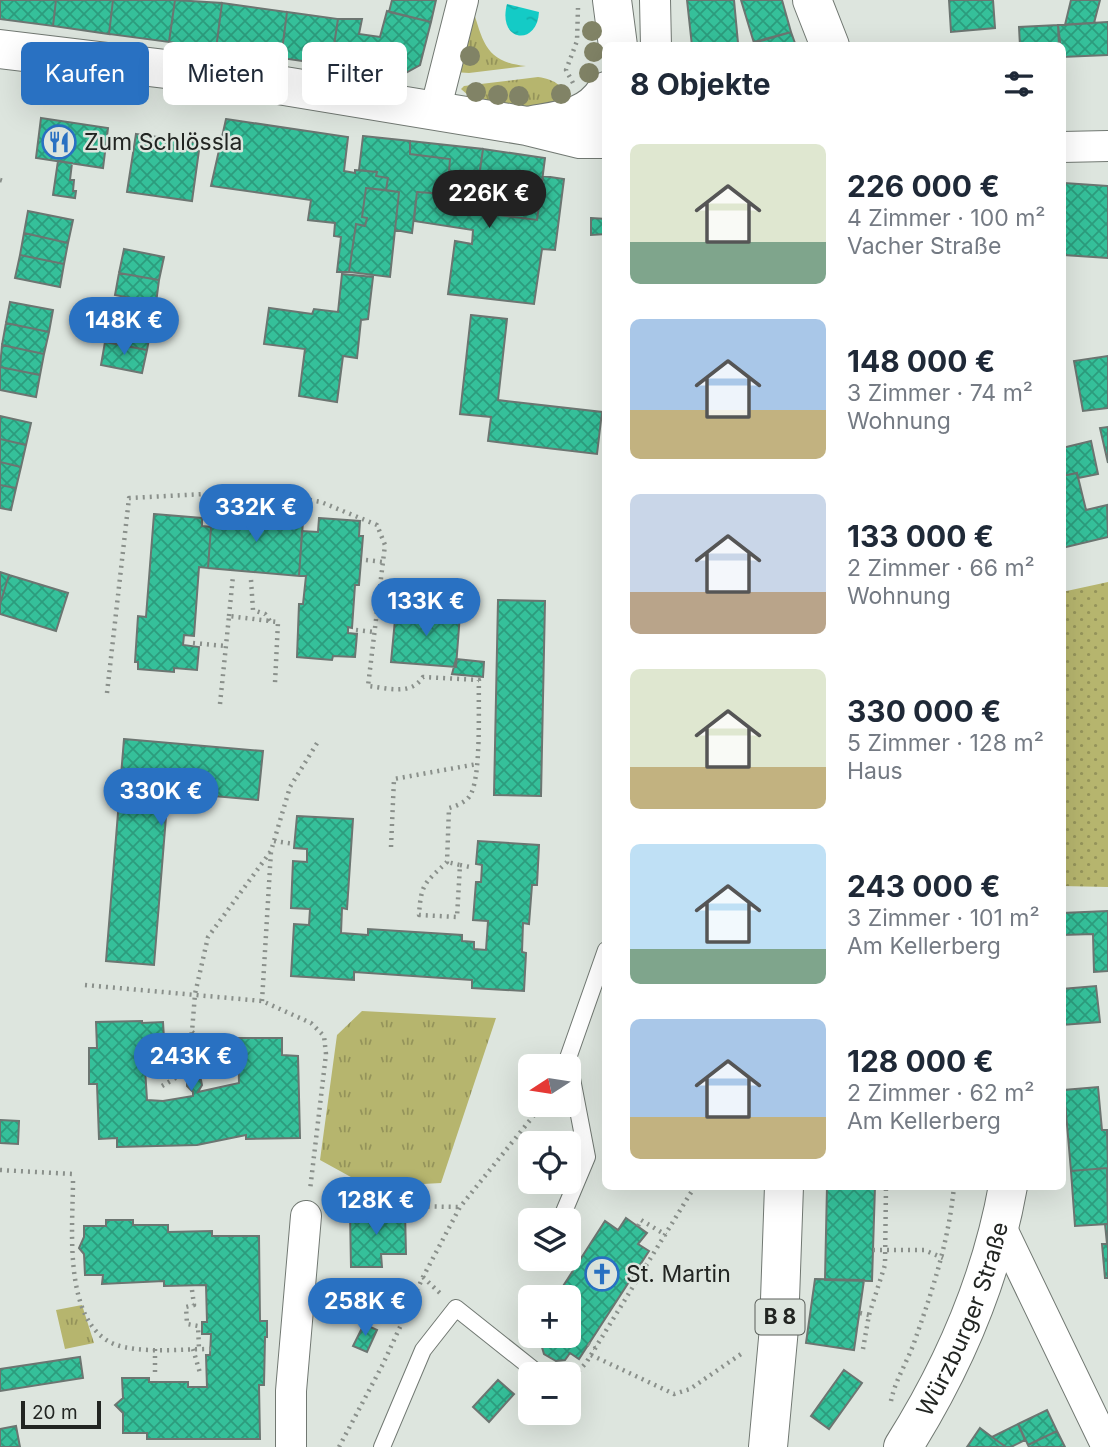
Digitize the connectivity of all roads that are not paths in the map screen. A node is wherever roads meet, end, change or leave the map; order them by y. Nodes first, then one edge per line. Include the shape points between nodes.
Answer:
1 (463, 0) edge
2 (612, 0) edge
3 (655, 0) edge
4 (812, 0) edge
5 (618, 42) edge
6 (656, 42) edge
7 (828, 42) edge
8 (0, 49) edge
9 (602, 95) edge
10 (435, 111) junction
11 (527, 126) junction
12 (602, 139) edge
13 (1108, 146) edge
14 (1066, 148) edge
15 (602, 961) edge
16 (784, 1190) edge
17 (1007, 1190) edge
18 (566, 1208) edge
19 (306, 1216) road end
20 (1001, 1227) junction
21 (524, 1362) edge
22 (896, 1430) edge
23 (291, 1447) edge
24 (382, 1447) edge
25 (768, 1447) edge
26 (1107, 1447) edge

1 - 10 street
2 - 5 street
3 - 6 street
4 - 7 street
8 - 10 street via 224,76
9 - 11 street via 574,117
10 - 11 street
11 - 12 street via 580,139
13 - 14 street
15 - 18 lane via 568,1058 587,1157
16 - 25 street, B 8 via 779,1328
17 - 20 street, Würzburger Straße
19 - 23 street via 291,1391
20 - 22 street, Würzburger Straße via 982,1292 933,1399
20 - 26 street
21 - 24 lane via 456,1308 423,1350

